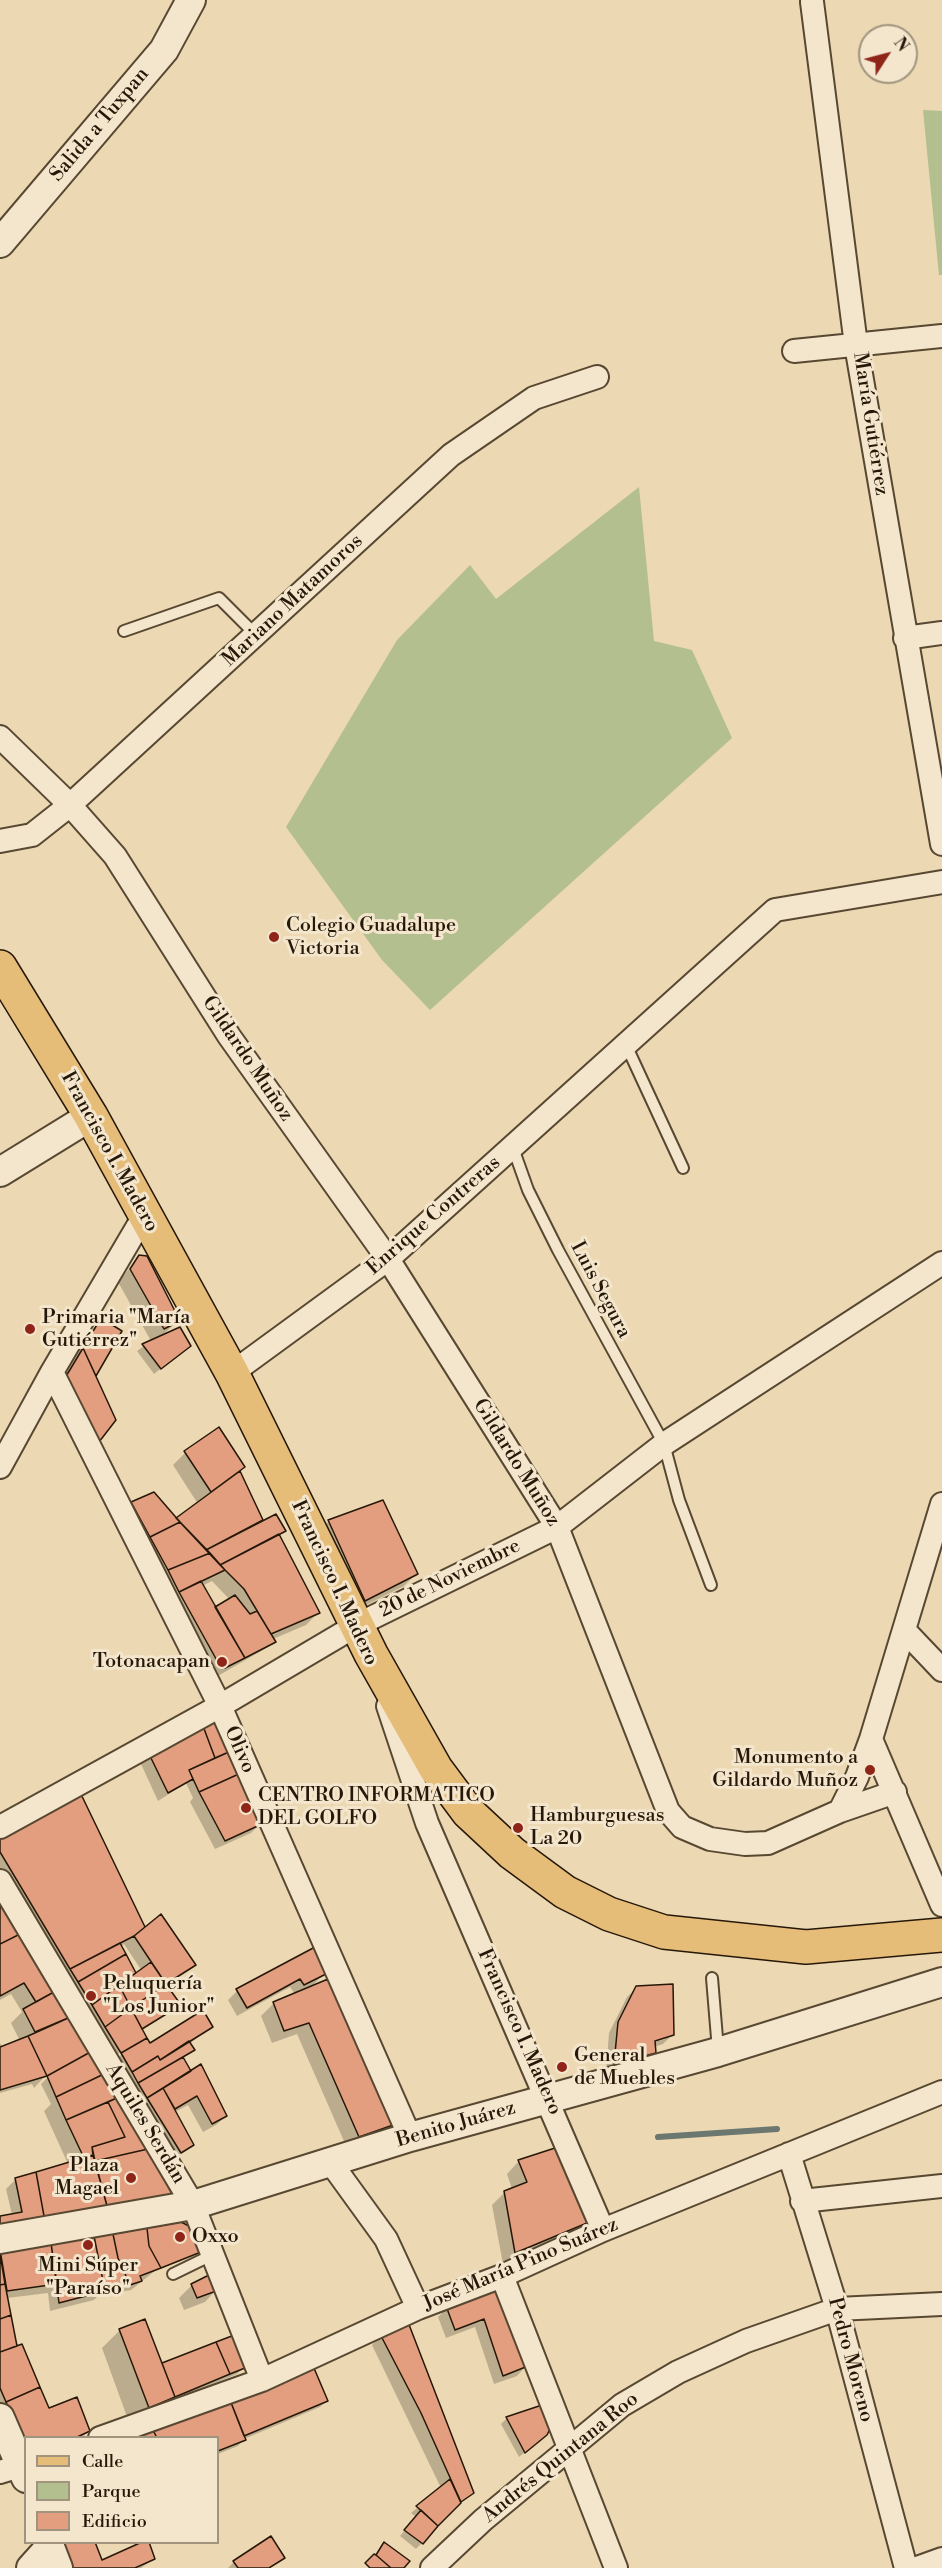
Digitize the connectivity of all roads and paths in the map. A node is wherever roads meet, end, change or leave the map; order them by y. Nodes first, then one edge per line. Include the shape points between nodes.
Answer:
1 (191, 0) edge
2 (812, 2) dead end
3 (0, 243) edge
4 (942, 336) edge
5 (856, 345) junction
6 (794, 351) dead end
7 (597, 377) dead end
8 (124, 632) dead end
9 (942, 633) edge
10 (256, 635) junction
11 (905, 638) junction
12 (0, 737) edge
13 (70, 805) junction
14 (0, 841) edge
15 (942, 844) edge
16 (942, 882) edge
17 (0, 967) edge
18 (627, 1047) junction
19 (91, 1116) junction
20 (513, 1148) junction
21 (683, 1168) dead end
22 (0, 1172) edge
23 (145, 1214) junction
24 (388, 1259) junction
25 (942, 1263) edge
26 (52, 1372) junction
27 (232, 1373) junction
28 (664, 1444) junction
29 (0, 1467) edge
30 (942, 1504) edge
31 (557, 1527) junction
32 (711, 1585) dead end
33 (357, 1625) junction
34 (906, 1631) junction
35 (370, 1654) junction
36 (942, 1670) edge
37 (219, 1706) junction
38 (871, 1739) junction
39 (895, 1792) junction
40 (840, 1811) junction
41 (0, 1827) edge
42 (0, 1881) edge
43 (942, 1905) edge
44 (942, 1935) edge
45 (712, 1978) dead end
46 (942, 1982) edge
47 (718, 2052) junction
48 (942, 2092) edge
49 (548, 2098) junction
50 (410, 2137) junction
51 (789, 2154) junction
52 (331, 2163) junction
53 (942, 2186) edge
54 (802, 2201) junction
55 (193, 2205) junction
56 (603, 2230) junction
57 (0, 2239) edge
58 (214, 2254) junction
59 (173, 2274) dead end
60 (502, 2276) junction
61 (942, 2304) edge
62 (418, 2308) junction
63 (837, 2309) junction
64 (262, 2380) junction
65 (0, 2418) edge
66 (106, 2436) edge
67 (569, 2448) junction
68 (18, 2470) edge
69 (942, 2559) edge
70 (432, 2568) edge
71 (616, 2568) edge
72 (906, 2568) edge
73 (917, 2568) edge

1 - 3 street, Salida a Tuxpan via 164,50
2 - 5 street, María Gutiérrez
4 - 5 street
5 - 6 street
5 - 11 street, María Gutiérrez
7 - 10 street, Mariano Matamoros via 534,399 451,455
8 - 10 lane via 219,598
9 - 11 street
10 - 13 street, Mariano Matamoros
11 - 15 street, María Gutiérrez
12 - 13 street, Gildardo Muñoz
13 - 14 street, Mariano Matamoros via 32,835
13 - 24 street, Gildardo Muñoz via 116,856 229,1036
16 - 18 street, Enrique Contreras via 775,910
17 - 19 main road, Francisco I. Madero
18 - 20 street, Enrique Contreras
18 - 21 lane
19 - 22 street
19 - 23 main road, Francisco I. Madero
20 - 24 street, Enrique Contreras
20 - 28 lane, Luis Segura via 528,1190 558,1250
23 - 26 street
23 - 27 main road, Francisco I. Madero
24 - 27 street, Enrique Contreras
24 - 31 street, Gildardo Muñoz
25 - 28 street, 20 de Noviembre
26 - 29 street
26 - 37 street, Olivo
27 - 33 main road, Francisco I. Madero
28 - 31 street, 20 de Noviembre
28 - 32 lane, Luis Segura via 679,1500
30 - 34 street
31 - 33 street, 20 de Noviembre
31 - 40 street, Gildardo Muñoz via 668,1811 682,1827 710,1839 768,1843
33 - 35 main road, Francisco I. Madero
33 - 37 street, 20 de Noviembre
34 - 36 street
34 - 38 street
35 - 44 main road via 436,1770 468,1812 512,1853 565,1892 609,1914 664,1932 806,1947
35 - 49 street, Francisco I. Madero via 428,1823
37 - 41 street, 20 de Noviembre
37 - 50 street, Olivo
38 - 39 street
38 - 40 street
39 - 40 street, Gildardo Muñoz
39 - 43 street
42 - 55 street, Aquiles Serdán
45 - 47 lane
46 - 47 street, Benito Juárez
47 - 49 street, Benito Juárez
48 - 51 street, José María Pino Suárez
49 - 50 street, Benito Juárez
49 - 56 street, Francisco I. Madero
50 - 52 street, Benito Juárez
51 - 54 street, Pedro Moreno
51 - 56 street, José María Pino Suárez
52 - 55 street, Benito Juárez
52 - 62 street via 386,2239
53 - 54 street
54 - 63 street, Pedro Moreno
55 - 57 street, Benito Juárez
55 - 58 street, Aquiles Serdán
56 - 60 street, José María Pino Suárez
58 - 59 lane
58 - 64 street, Aquiles Serdán
60 - 62 street, José María Pino Suárez
60 - 67 street
61 - 63 street, Andrés Quintana Roo
62 - 64 street, José María Pino Suárez
63 - 67 street, Andrés Quintana Roo via 746,2341 678,2372 622,2405
63 - 72 street, Pedro Moreno
64 - 66 street, José María Pino Suárez
65 - 68 street
67 - 70 street, Andrés Quintana Roo
67 - 71 street
69 - 73 street

